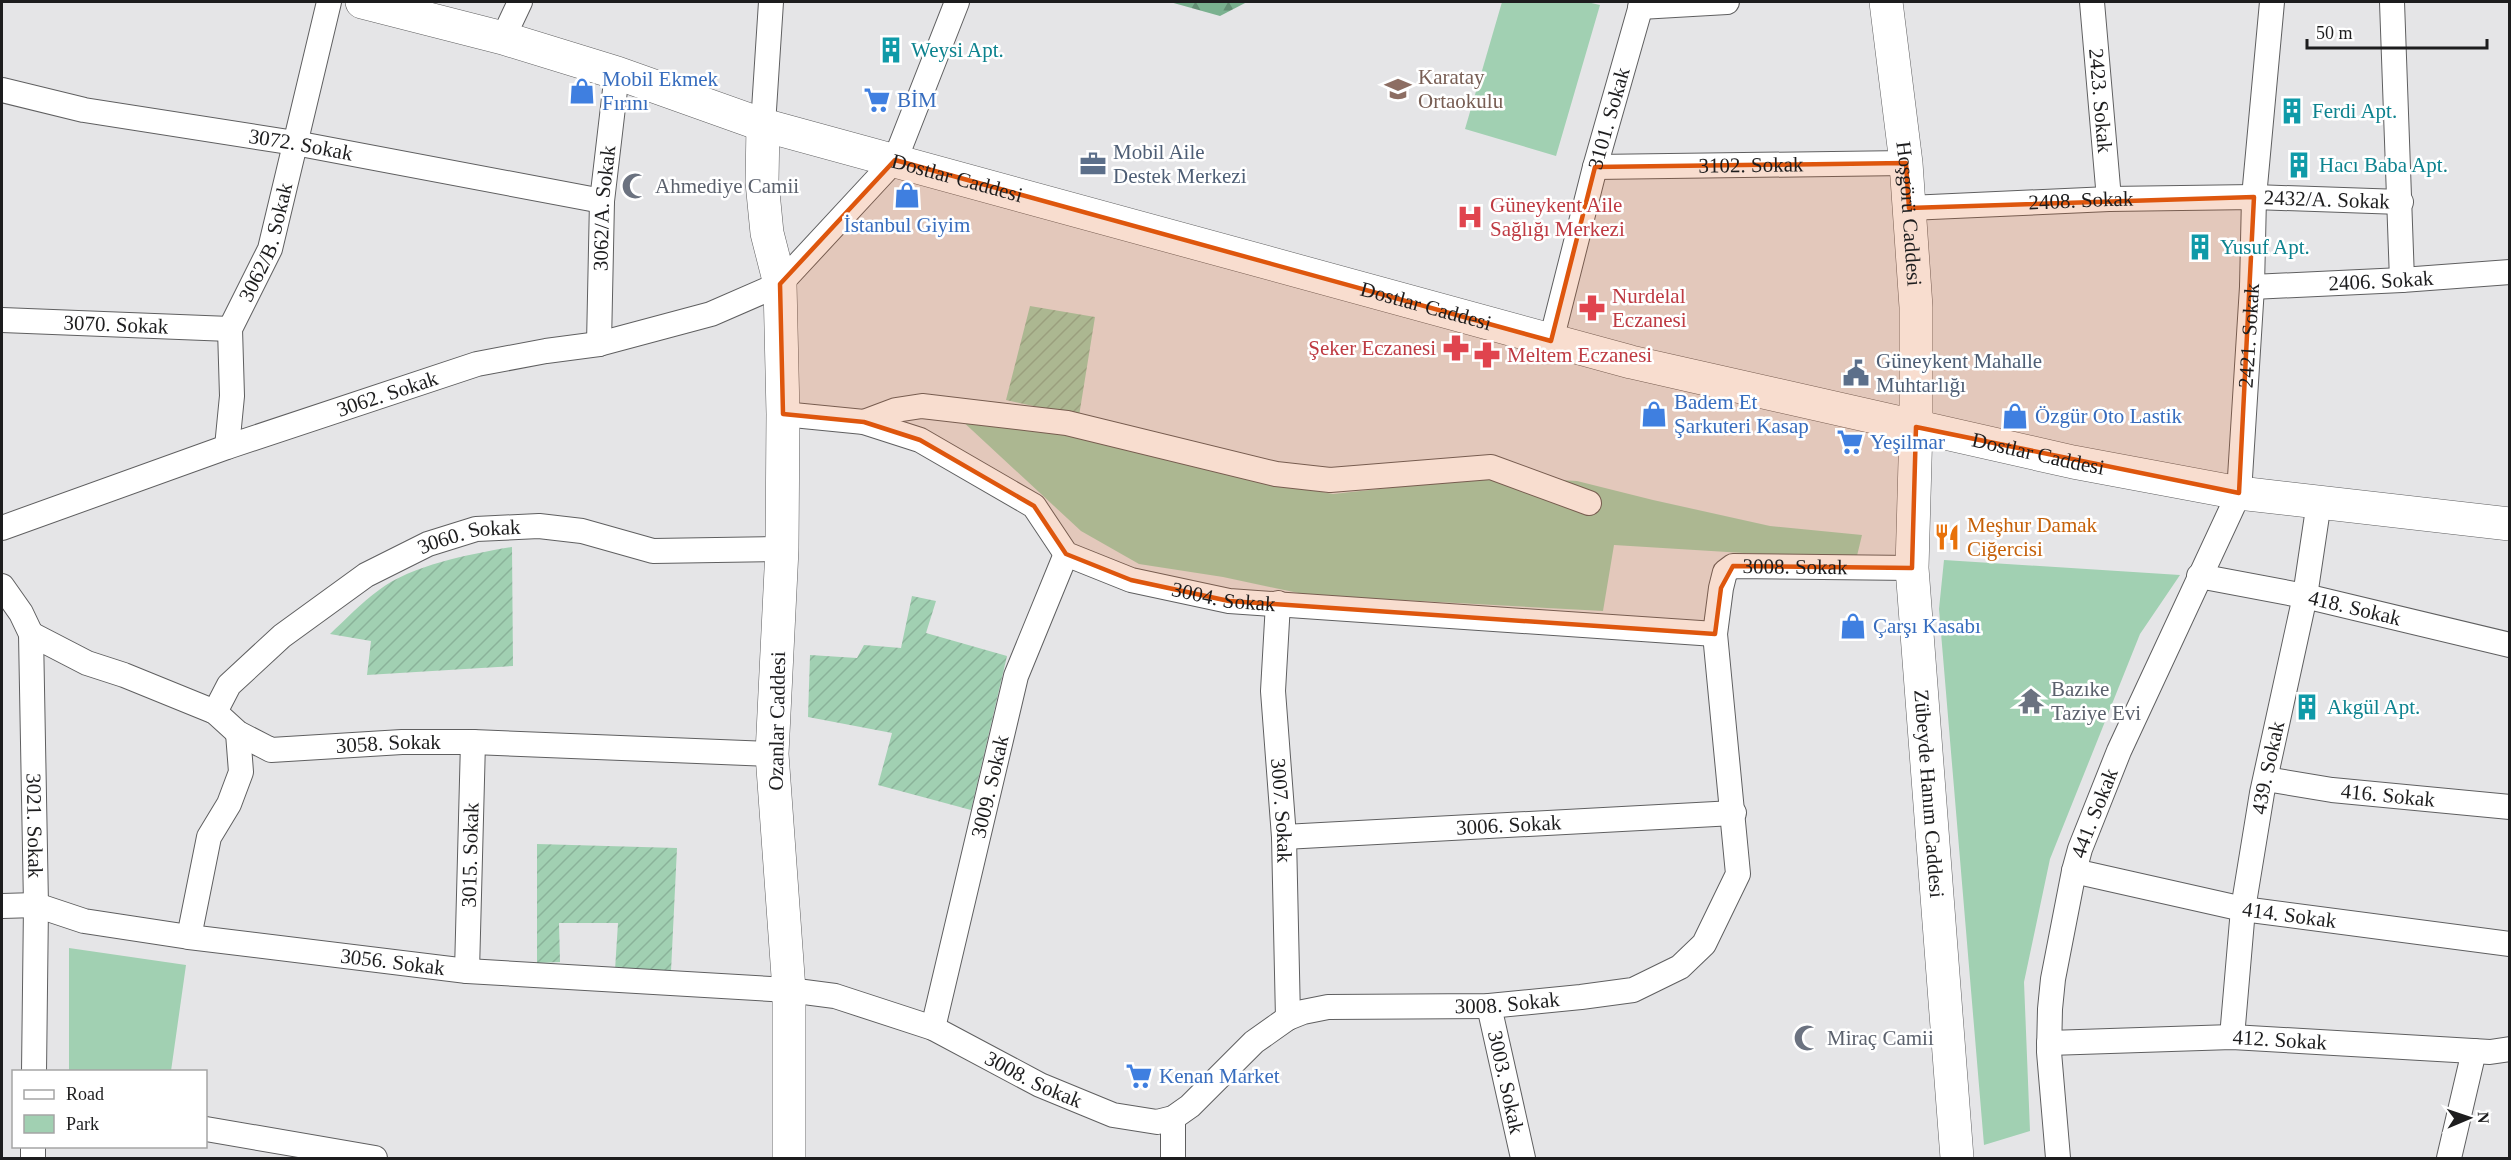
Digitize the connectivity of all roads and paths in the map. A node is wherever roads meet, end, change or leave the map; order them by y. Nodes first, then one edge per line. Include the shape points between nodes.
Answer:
1 (329, 2) edge
2 (362, 2) edge
3 (520, 2) edge
4 (771, 2) edge
5 (957, 2) edge
6 (1727, 2) edge
7 (1886, 2) edge
8 (2092, 2) edge
9 (2272, 2) edge
10 (2392, 2) edge
11 (1641, 4) edge
12 (503, 38) junction
13 (617, 73) junction
14 (2, 90) edge
15 (763, 125) junction
16 (295, 142) junction
17 (896, 160) junction
18 (1906, 163) junction
19 (1595, 167) junction
20 (2254, 197) junction
21 (2109, 199) junction
22 (602, 201) junction
23 (2401, 202) junction
24 (1909, 208) junction
25 (2510, 272) edge
26 (2403, 280) junction
27 (780, 284) junction
28 (2252, 287) junction
29 (2, 320) edge
30 (230, 329) junction
31 (1551, 341) junction
32 (599, 345) junction
33 (783, 414) junction
34 (864, 422) junction
35 (1916, 426) junction
36 (227, 447) junction
37 (2239, 493) junction
38 (2319, 502) junction
39 (1589, 503) dead end
40 (2510, 524) edge
41 (2, 528) edge
42 (782, 549) junction
43 (1066, 554) junction
44 (1912, 568) junction
45 (2199, 576) junction
46 (2, 586) edge
47 (2305, 596) junction
48 (1278, 603) junction
49 (31, 634) junction
50 (1715, 634) junction
51 (2510, 645) edge
52 (215, 712) junction
53 (238, 733) junction
54 (473, 742) junction
55 (772, 754) junction
56 (2266, 779) junction
57 (2510, 807) edge
58 (1734, 813) junction
59 (1284, 837) junction
60 (2074, 871) junction
61 (36, 905) junction
62 (2, 906) edge
63 (2243, 909) junction
64 (189, 937) junction
65 (2510, 944) edge
66 (468, 970) junction
67 (789, 990) junction
68 (1489, 1006) junction
69 (1288, 1018) junction
70 (933, 1028) junction
71 (2232, 1036) junction
72 (2049, 1043) junction
73 (2510, 1049) edge
74 (2474, 1050) junction
75 (34, 1070) edge
76 (1173, 1118) junction
77 (207, 1129) edge
78 (375, 1158) edge
79 (789, 1158) edge
80 (1173, 1158) edge
81 (1523, 1158) edge
82 (1957, 1158) edge
83 (2058, 1158) edge
84 (2450, 1158) edge

1 - 16 street, 3062/B. Sokak
2 - 12 main road, Dostlar Caddesi
3 - 12 street
4 - 15 street
5 - 17 street
6 - 11 street
7 - 18 main road, Hoşgörü Caddesi
8 - 21 street, 2423. Sokak
9 - 20 street, 2421. Sokak
10 - 23 street
11 - 19 street, 3101. Sokak
12 - 13 main road, Dostlar Caddesi
13 - 15 main road, Dostlar Caddesi
13 - 22 street, 3062/A. Sokak
14 - 16 street, 3072. Sokak via 84,110
15 - 17 main road, Dostlar Caddesi
15 - 27 main road, Ozanlar Caddesi via 766,232
16 - 22 street, 3072. Sokak
16 - 30 street, 3062/B. Sokak via 270,249
17 - 27 street
17 - 31 main road, Dostlar Caddesi
18 - 19 street, 3102. Sokak
18 - 24 main road, Hoşgörü Caddesi
19 - 31 street, 3101. Sokak
20 - 21 street, 2408. Sokak
20 - 23 street, 2432/A. Sokak
20 - 28 street, 2421. Sokak
21 - 24 street, 2408. Sokak
22 - 32 street, 3062/A. Sokak
23 - 26 street
24 - 35 main road, Hoşgörü Caddesi via 1916,307
25 - 26 street, 2406. Sokak
26 - 28 street, 2406. Sokak
27 - 32 street, 3062. Sokak via 711,314
27 - 33 main road, Ozanlar Caddesi
28 - 37 street, 2421. Sokak
29 - 30 street, 3070. Sokak
30 - 36 street, 3062/B. Sokak via 232,396
31 - 35 main road, Dostlar Caddesi via 1631,363
32 - 36 street, 3062. Sokak via 477,364
33 - 34 street
33 - 42 main road, Ozanlar Caddesi
34 - 39 street via 896,410 922,406 1067,423 1276,474 1329,480 1491,467
34 - 43 street via 920,440 1034,506
35 - 37 main road, Dostlar Caddesi via 2073,462
35 - 44 main road, Zübeyde Hanım Caddesi
36 - 41 street, 3062. Sokak
37 - 38 main road, Dostlar Caddesi
37 - 45 street, 441. Sokak
38 - 40 main road, Dostlar Caddesi
38 - 47 street, 439. Sokak
42 - 52 street, 3060. Sokak via 653,551 582,531 539,526 476,529 428,544 366,575 282,636 229,685
42 - 55 main road, Ozanlar Caddesi
43 - 48 street, 3004. Sokak via 1131,580 1229,601
43 - 70 street, 3009. Sokak via 1016,676
44 - 50 street, 3008. Sokak via 1733,566 1725,572
44 - 82 main road, Zübeyde Hanım Caddesi
45 - 47 street, 418. Sokak
45 - 60 street, 441. Sokak via 2119,751
46 - 49 street, 3021. Sokak
47 - 51 street, 418. Sokak
47 - 56 street, 439. Sokak
48 - 50 street, 3004. Sokak
48 - 59 street, 3007. Sokak via 1273,691
49 - 52 street, 3058. Sokak via 87,663
49 - 61 street, 3021. Sokak
50 - 58 street, 3008. Sokak
52 - 53 street, 3058. Sokak
53 - 54 street, 3058. Sokak via 271,750
53 - 64 street via 241,772 229,804 209,837
54 - 55 street, 3058. Sokak
54 - 66 street, 3015. Sokak
55 - 67 main road, Ozanlar Caddesi
56 - 57 street, 416. Sokak via 2332,790
56 - 63 street, 439. Sokak
58 - 59 street, 3006. Sokak
58 - 68 street, 3008. Sokak via 1738,874 1704,944 1680,967 1633,990
59 - 69 street, 3007. Sokak
60 - 63 street, 414. Sokak
60 - 72 street, 441. Sokak via 2053,979
61 - 62 street, 3056. Sokak
61 - 64 street, 3056. Sokak via 84,921
61 - 75 street, 3021. Sokak
63 - 65 street, 414. Sokak
63 - 71 street, 439. Sokak
64 - 66 street, 3056. Sokak
66 - 67 street, 3056. Sokak
67 - 70 street, 3008. Sokak via 835,996
67 - 79 main road, Ozanlar Caddesi
68 - 69 street, 3008. Sokak via 1328,1007
68 - 81 street, 3003. Sokak
69 - 76 street, 3008. Sokak via 1254,1042
70 - 76 street, 3008. Sokak via 1040,1085 1113,1115 1157,1122
71 - 72 street, 412. Sokak
71 - 74 street, 412. Sokak
72 - 83 street, 441. Sokak
73 - 74 street, 412. Sokak
74 - 84 street
76 - 80 street
77 - 78 street

